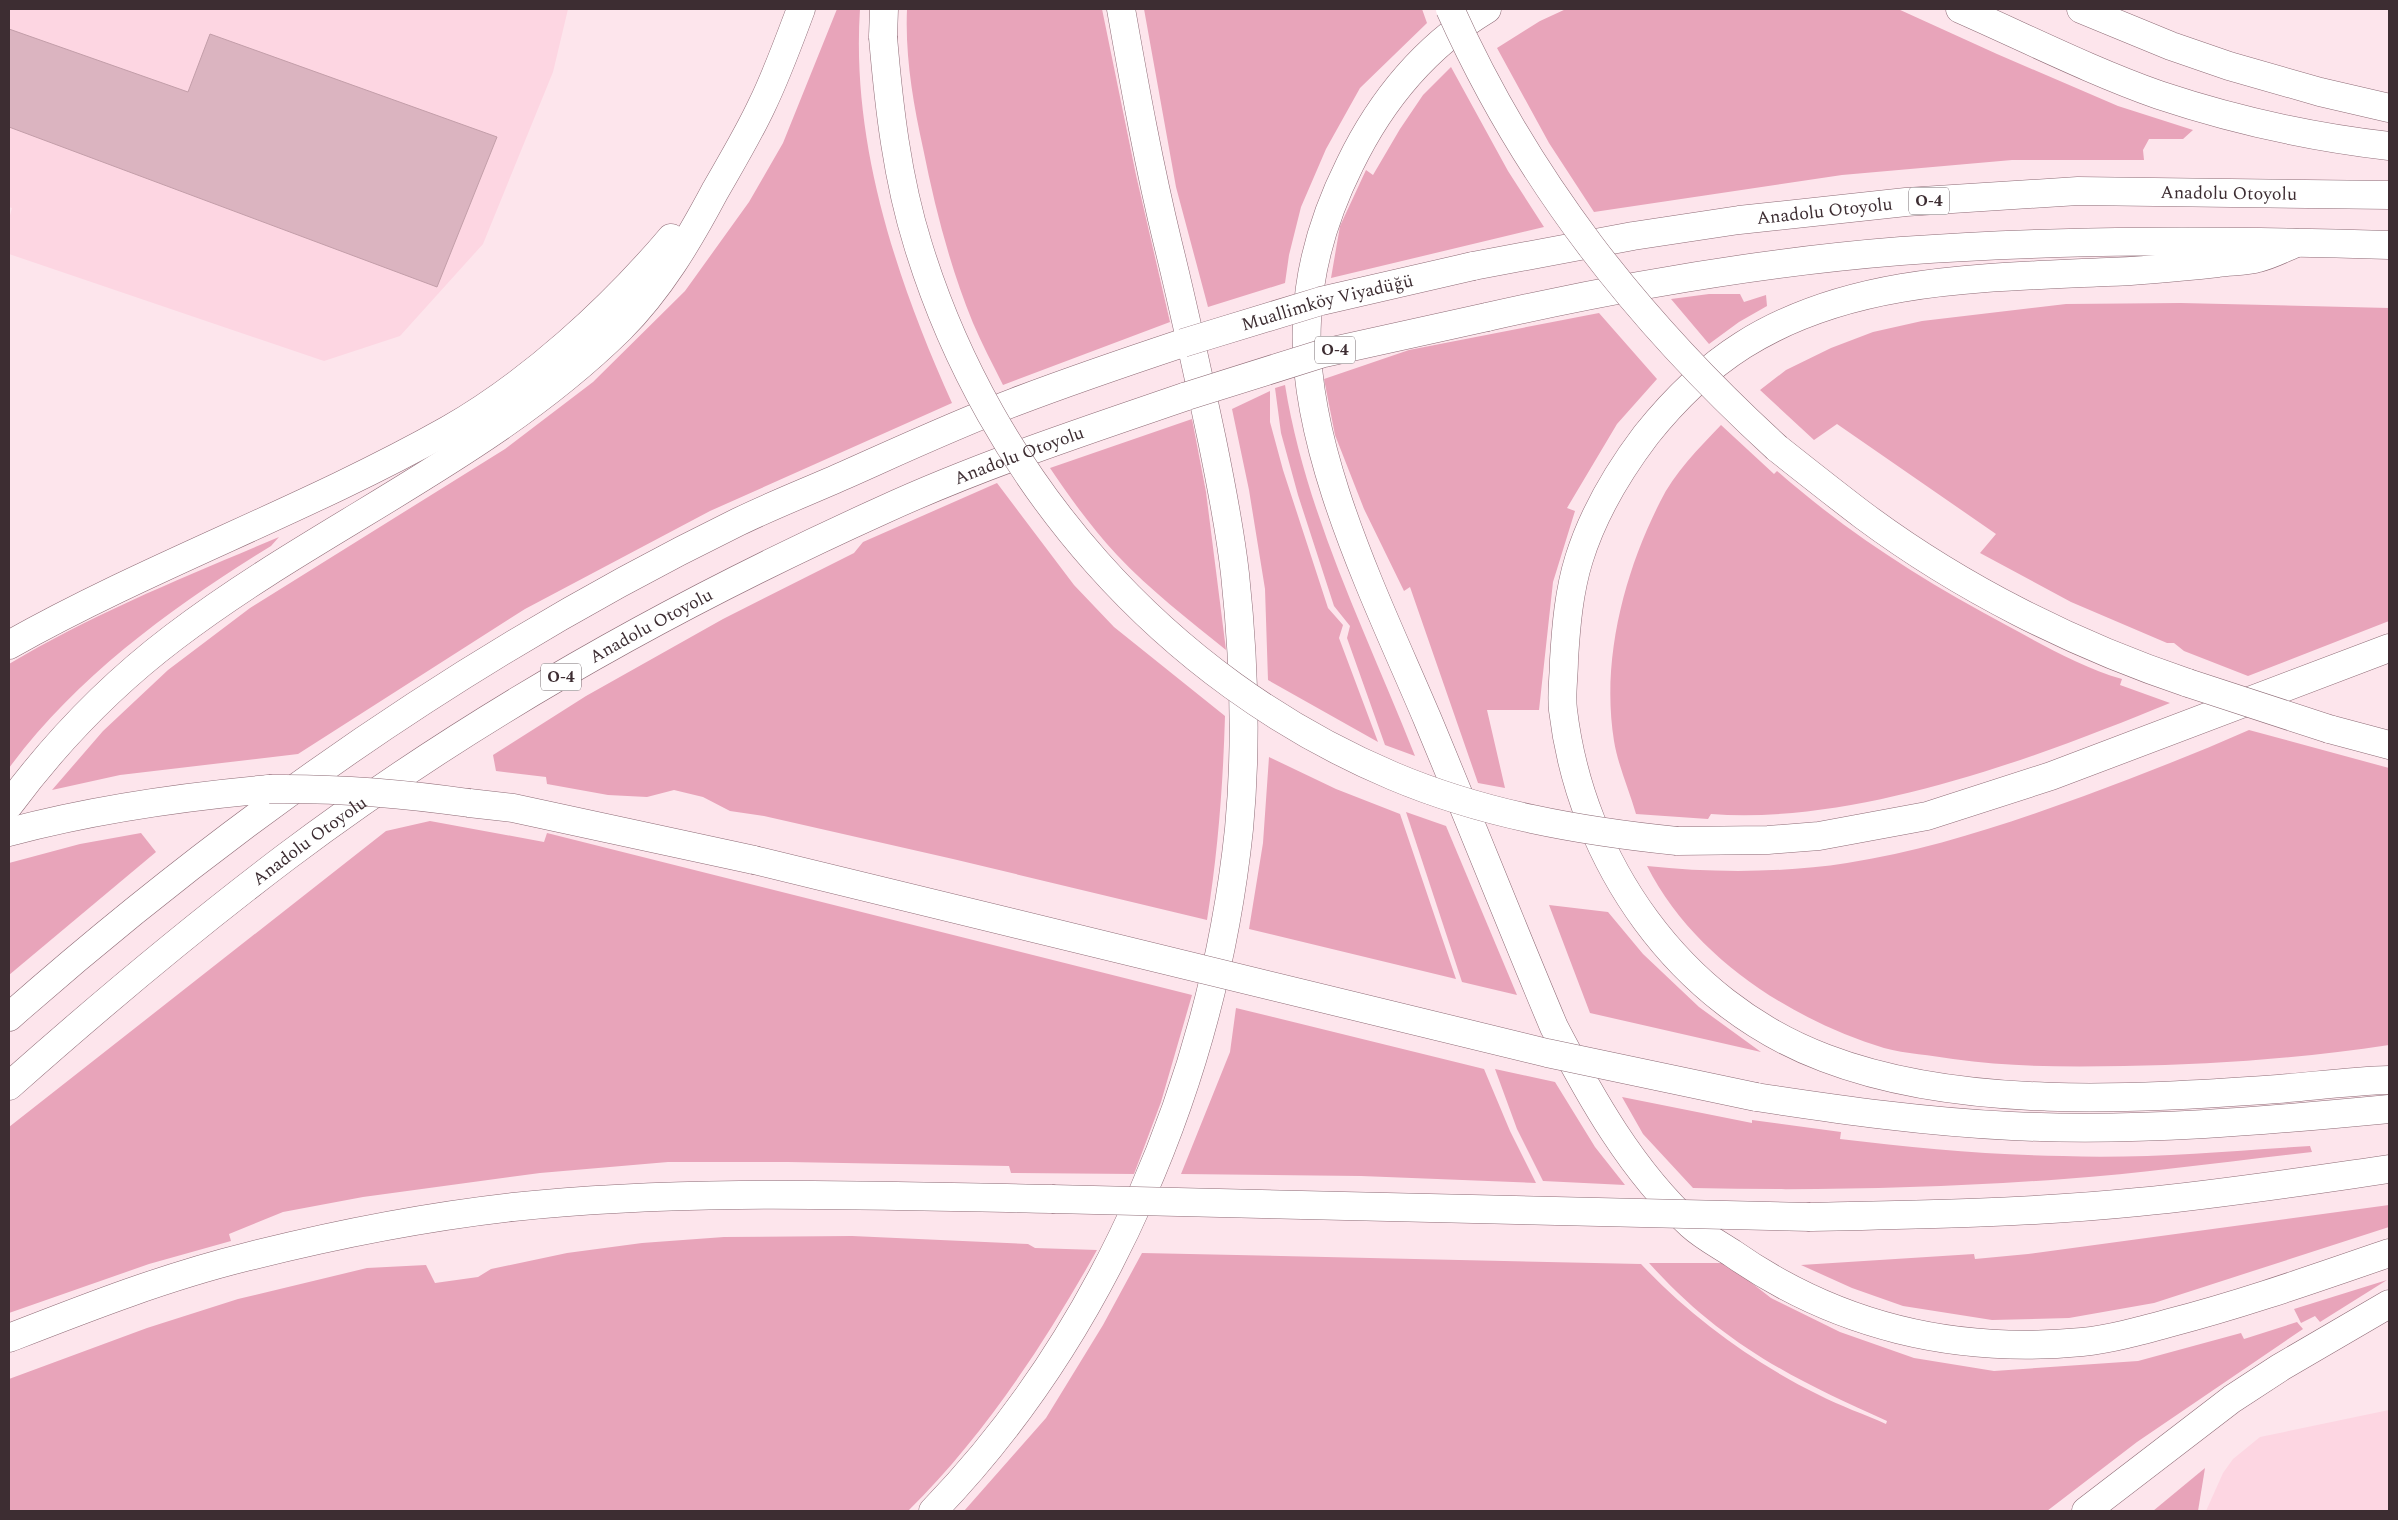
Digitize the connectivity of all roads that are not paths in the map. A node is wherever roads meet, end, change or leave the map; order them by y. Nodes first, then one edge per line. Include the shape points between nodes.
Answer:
1 (801, 9) edge
2 (884, 9) edge
3 (1121, 9) edge
4 (1450, 9) edge
5 (1487, 9) edge
6 (1960, 9) edge
7 (2082, 9) edge
8 (2389, 108) edge
9 (2389, 146) edge
10 (735, 156) junction
11 (2389, 195) edge
12 (2296, 242) junction
13 (2389, 245) edge
14 (1473, 266) joint
15 (9, 645) edge
16 (2389, 648) edge
17 (2389, 745) edge
18 (15, 797) edge
19 (9, 832) edge
20 (9, 1017) edge
21 (2389, 1080) edge
22 (9, 1086) edge
23 (2389, 1109) edge
24 (2389, 1169) edge
25 (2389, 1253) edge
26 (2389, 1304) edge
27 (9, 1338) edge
28 (933, 1511) edge
29 (2086, 1511) edge

1 - 10 highway via 761,107
2 - 16 highway, bridge via 888,93 898,160 917,244 944,320 974,385 1012,452 1076,540 1128,597 1181,644 1239,690 1293,726 1393,776 1447,796 1545,822 1613,834 1677,841 1819,836 1927,816 2060,773
3 - 28 highway via 1139,116 1187,318 1235,571 1244,738 1233,876 1220,948 1190,1068 1147,1183 1113,1256 1062,1345 1022,1404
4 - 17 highway, bridge via 1466,46 1525,153 1577,229 1645,315 1695,371 1777,448 1866,517 2003,603 2112,655 2188,683
5 - 25 highway via 1443,40 1389,97 1346,171 1318,250 1310,285 1306,322 1310,382 1319,436 1338,498 1382,610 1554,1027 1617,1136 1644,1173 1692,1226 1752,1268 1784,1287 1837,1311 1923,1336 2024,1344 2091,1340 2213,1312
6 - 9 highway via 2158,94 2262,125
7 - 8 highway via 2229,66
10 - 15 highway via 643,272 554,353 489,403 448,429 366,472 139,578
10 - 18 highway via 696,227 662,279 622,327 570,374 491,434 219,604 172,638 71,730
11 - 14 highway, Anadolu Otoyolu / O-4 via 2078,191 1906,202 1739,220
12 - 13 highway, O-4
12 - 21 highway via 2258,258 2148,271 1996,277 1908,286 1839,302 1805,314 1739,347 1670,405 1625,462 1600,508 1578,561 1566,625 1563,706 1582,800 1608,863 1628,896 1658,938 1691,974 1756,1023 1807,1050 1865,1072 1920,1083 2033,1096 2077,1098 2194,1094
12 - 22 highway, Anadolu Otoyolu / O-4, bridge via 2098,242 1900,252 1664,280 1324,353 1038,448 886,508 723,588 540,689 399,778 286,857 102,1004
14 - 20 highway, Muallimköy Viyadüğü / O-4, bridge via 1321,301 1183,342 1013,402 740,521 652,566 468,673 247,823 178,876
19 - 23 highway, bridge via 69,816 188,796 318,788 396,792 513,808 754,860 1547,1053 1756,1097 1946,1122 2080,1128 2232,1124
24 - 27 highway, bridge via 2137,1202 1956,1214 1810,1217 1052,1199 693,1195 512,1208 413,1223 244,1258 79,1311
26 - 29 highway via 2249,1388

